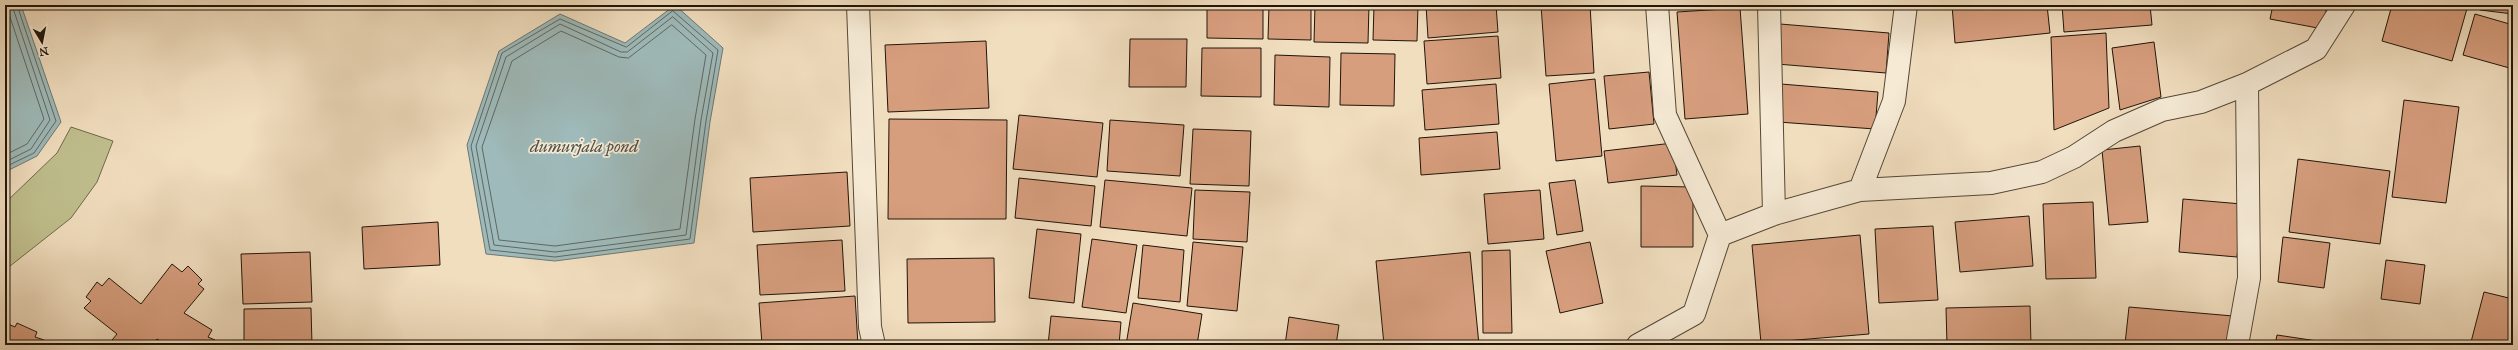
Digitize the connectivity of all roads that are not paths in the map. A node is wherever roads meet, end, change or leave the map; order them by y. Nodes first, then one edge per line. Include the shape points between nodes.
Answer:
1 (858, 5) edge
2 (1657, 5) edge
3 (1769, 5) edge
4 (1906, 5) edge
5 (2344, 5) edge
6 (2247, 84) junction
7 (1860, 190) junction
8 (1774, 214) junction
9 (1720, 235) junction
10 (874, 345) edge
11 (1638, 345) edge
12 (2237, 345) edge

1 - 10 street via 870,327
2 - 9 street via 1665,115
3 - 8 street
4 - 7 street via 1894,101
5 - 6 street via 2316,49
6 - 7 street via 2201,102 2162,110 2114,131 2074,157 2042,172 1991,184
6 - 12 street via 2249,278
7 - 8 street
8 - 9 street
9 - 11 street via 1694,314

